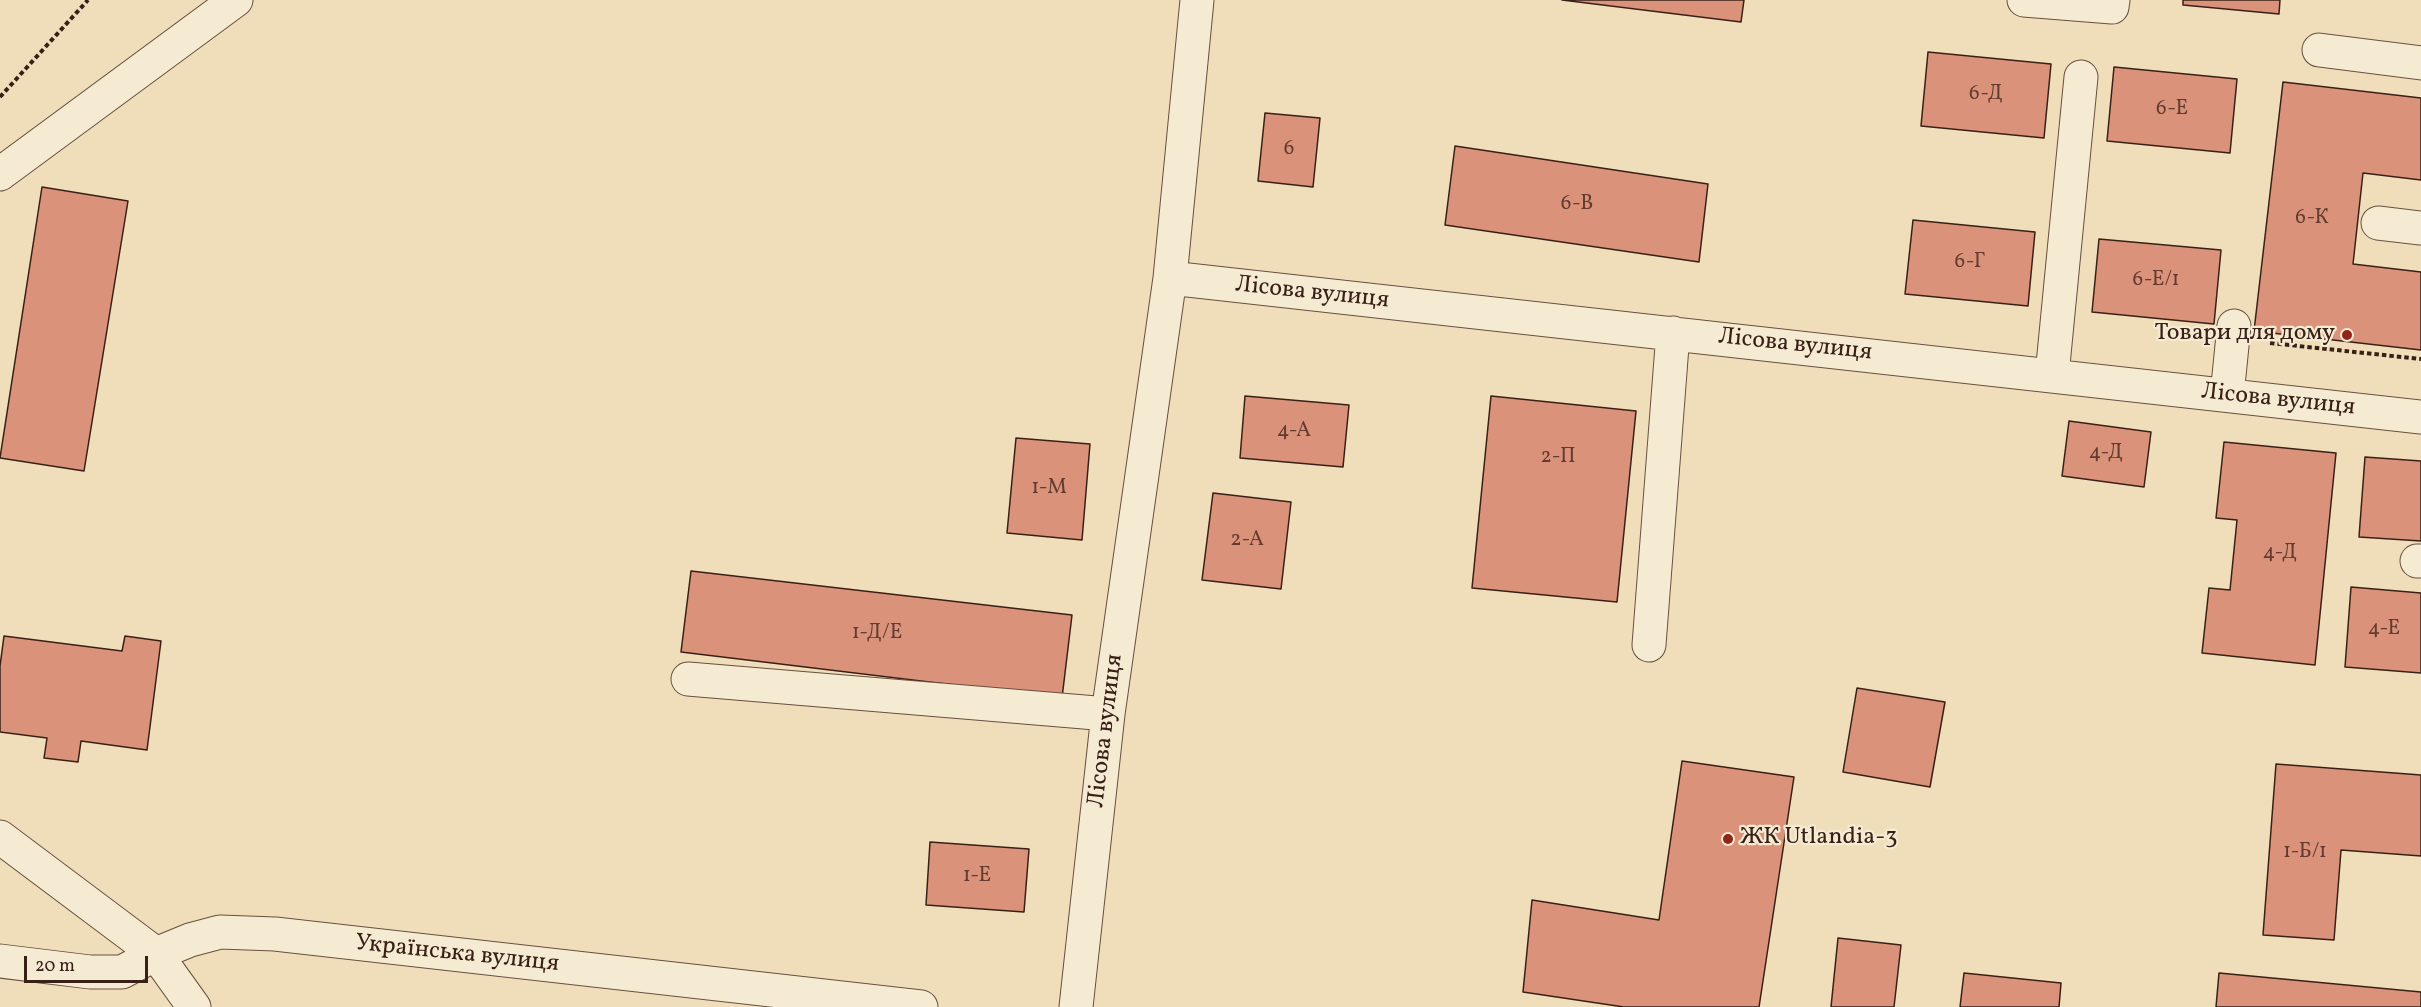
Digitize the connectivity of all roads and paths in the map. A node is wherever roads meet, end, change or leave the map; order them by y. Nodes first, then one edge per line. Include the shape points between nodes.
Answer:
1 (88, 0) edge
2 (236, 0) edge
3 (1197, 0) edge
4 (2024, 0) edge
5 (2113, 0) edge
6 (2319, 50) dead end
7 (2421, 63) edge
8 (2081, 77) dead end
9 (0, 97) edge
10 (0, 174) edge
11 (2378, 223) dead end
12 (2421, 228) edge
13 (1170, 278) junction
14 (2233, 332) joint
15 (1674, 333) junction
16 (2421, 359) edge
17 (2052, 375) junction
18 (2227, 395) junction
19 (2421, 417) edge
20 (1649, 645) dead end
21 (688, 679) dead end
22 (1108, 714) junction
23 (0, 837) edge
24 (156, 954) junction
25 (0, 961) edge
26 (194, 1007) edge
27 (921, 1007) edge
28 (1076, 1007) edge

1 - 9 path
2 - 10 street
3 - 13 street, Лісова вулиця
4 - 5 street via 2112,7
6 - 7 street
8 - 17 street
11 - 12 street
13 - 15 street, Лісова вулиця
13 - 22 street, Лісова вулиця
14 - 16 path
14 - 18 street
15 - 17 street, Лісова вулиця
15 - 20 street
17 - 18 street, Лісова вулиця
18 - 19 street, Лісова вулиця
21 - 22 street
22 - 28 street, Лісова вулиця
23 - 24 street
24 - 25 street, Українська вулиця via 122,972
24 - 26 street
24 - 27 street, Українська вулиця via 220,932 275,934

